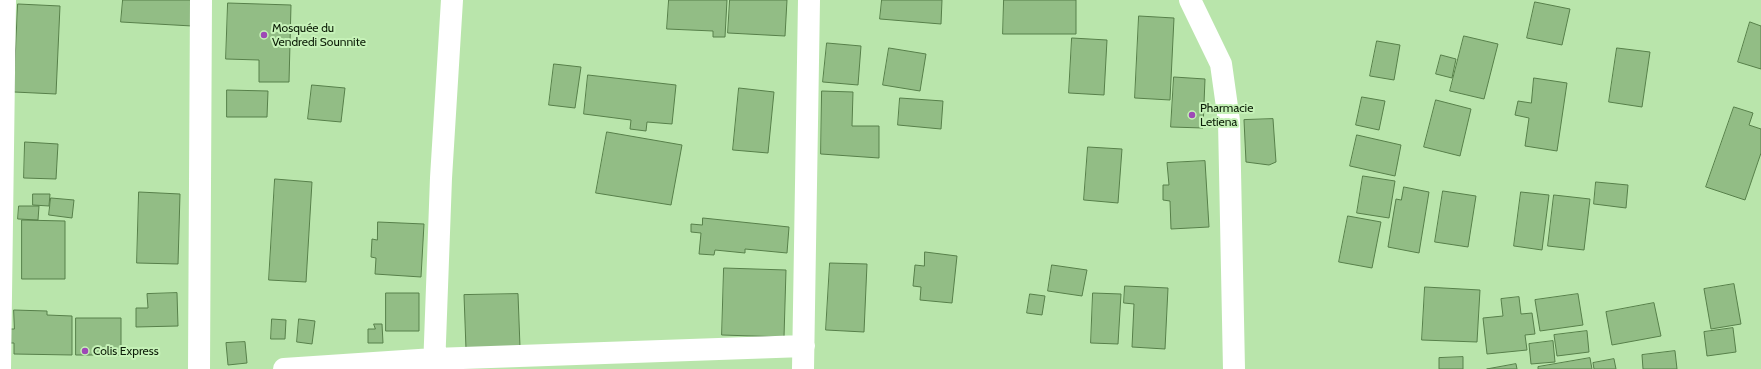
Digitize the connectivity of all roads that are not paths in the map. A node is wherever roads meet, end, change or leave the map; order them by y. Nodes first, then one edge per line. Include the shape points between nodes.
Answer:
1 (5, 0) edge
2 (201, 0) edge
3 (452, 0) edge
4 (809, 0) edge
5 (1190, 0) edge
6 (804, 346) junction
7 (434, 364) edge
8 (0, 369) edge
9 (199, 369) edge
10 (284, 369) edge
11 (803, 369) edge
12 (1234, 369) edge

1 - 8 street
2 - 9 street
3 - 7 street
4 - 6 street
5 - 12 street via 1221,64 1229,120
6 - 7 street
6 - 11 street
7 - 10 street

